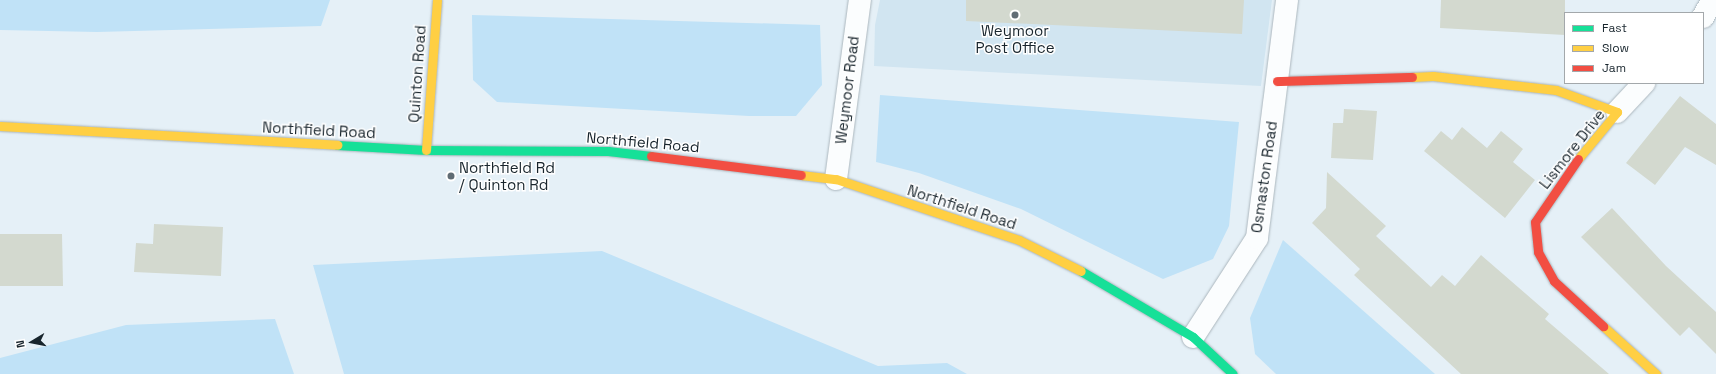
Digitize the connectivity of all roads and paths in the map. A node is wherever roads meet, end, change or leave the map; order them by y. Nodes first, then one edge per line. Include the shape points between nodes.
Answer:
1 (437, 0) edge
2 (860, 0) edge
3 (1287, 0) edge
4 (1713, 0) edge
5 (1704, 15) edge
6 (1277, 81) junction
7 (1643, 84) edge
8 (1617, 112) junction
9 (0, 126) edge
10 (426, 150) junction
11 (836, 180) junction
12 (1192, 337) junction
13 (1233, 374) edge
14 (1656, 374) edge

1 - 10 street, Quinton Road
2 - 11 street, Weymoor Road
3 - 6 street, Osmaston Road
4 - 5 street
6 - 8 street, Lismore Drive via 1433,76 1556,90
6 - 12 street, Osmaston Road via 1257,238
7 - 8 street
8 - 14 street, Lismore Drive via 1573,165 1535,222 1538,252 1554,281
9 - 10 street, Northfield Road
10 - 11 street, Northfield Road via 608,151
11 - 12 street, Northfield Road via 1019,240 1111,286
12 - 13 street, Northfield Road

